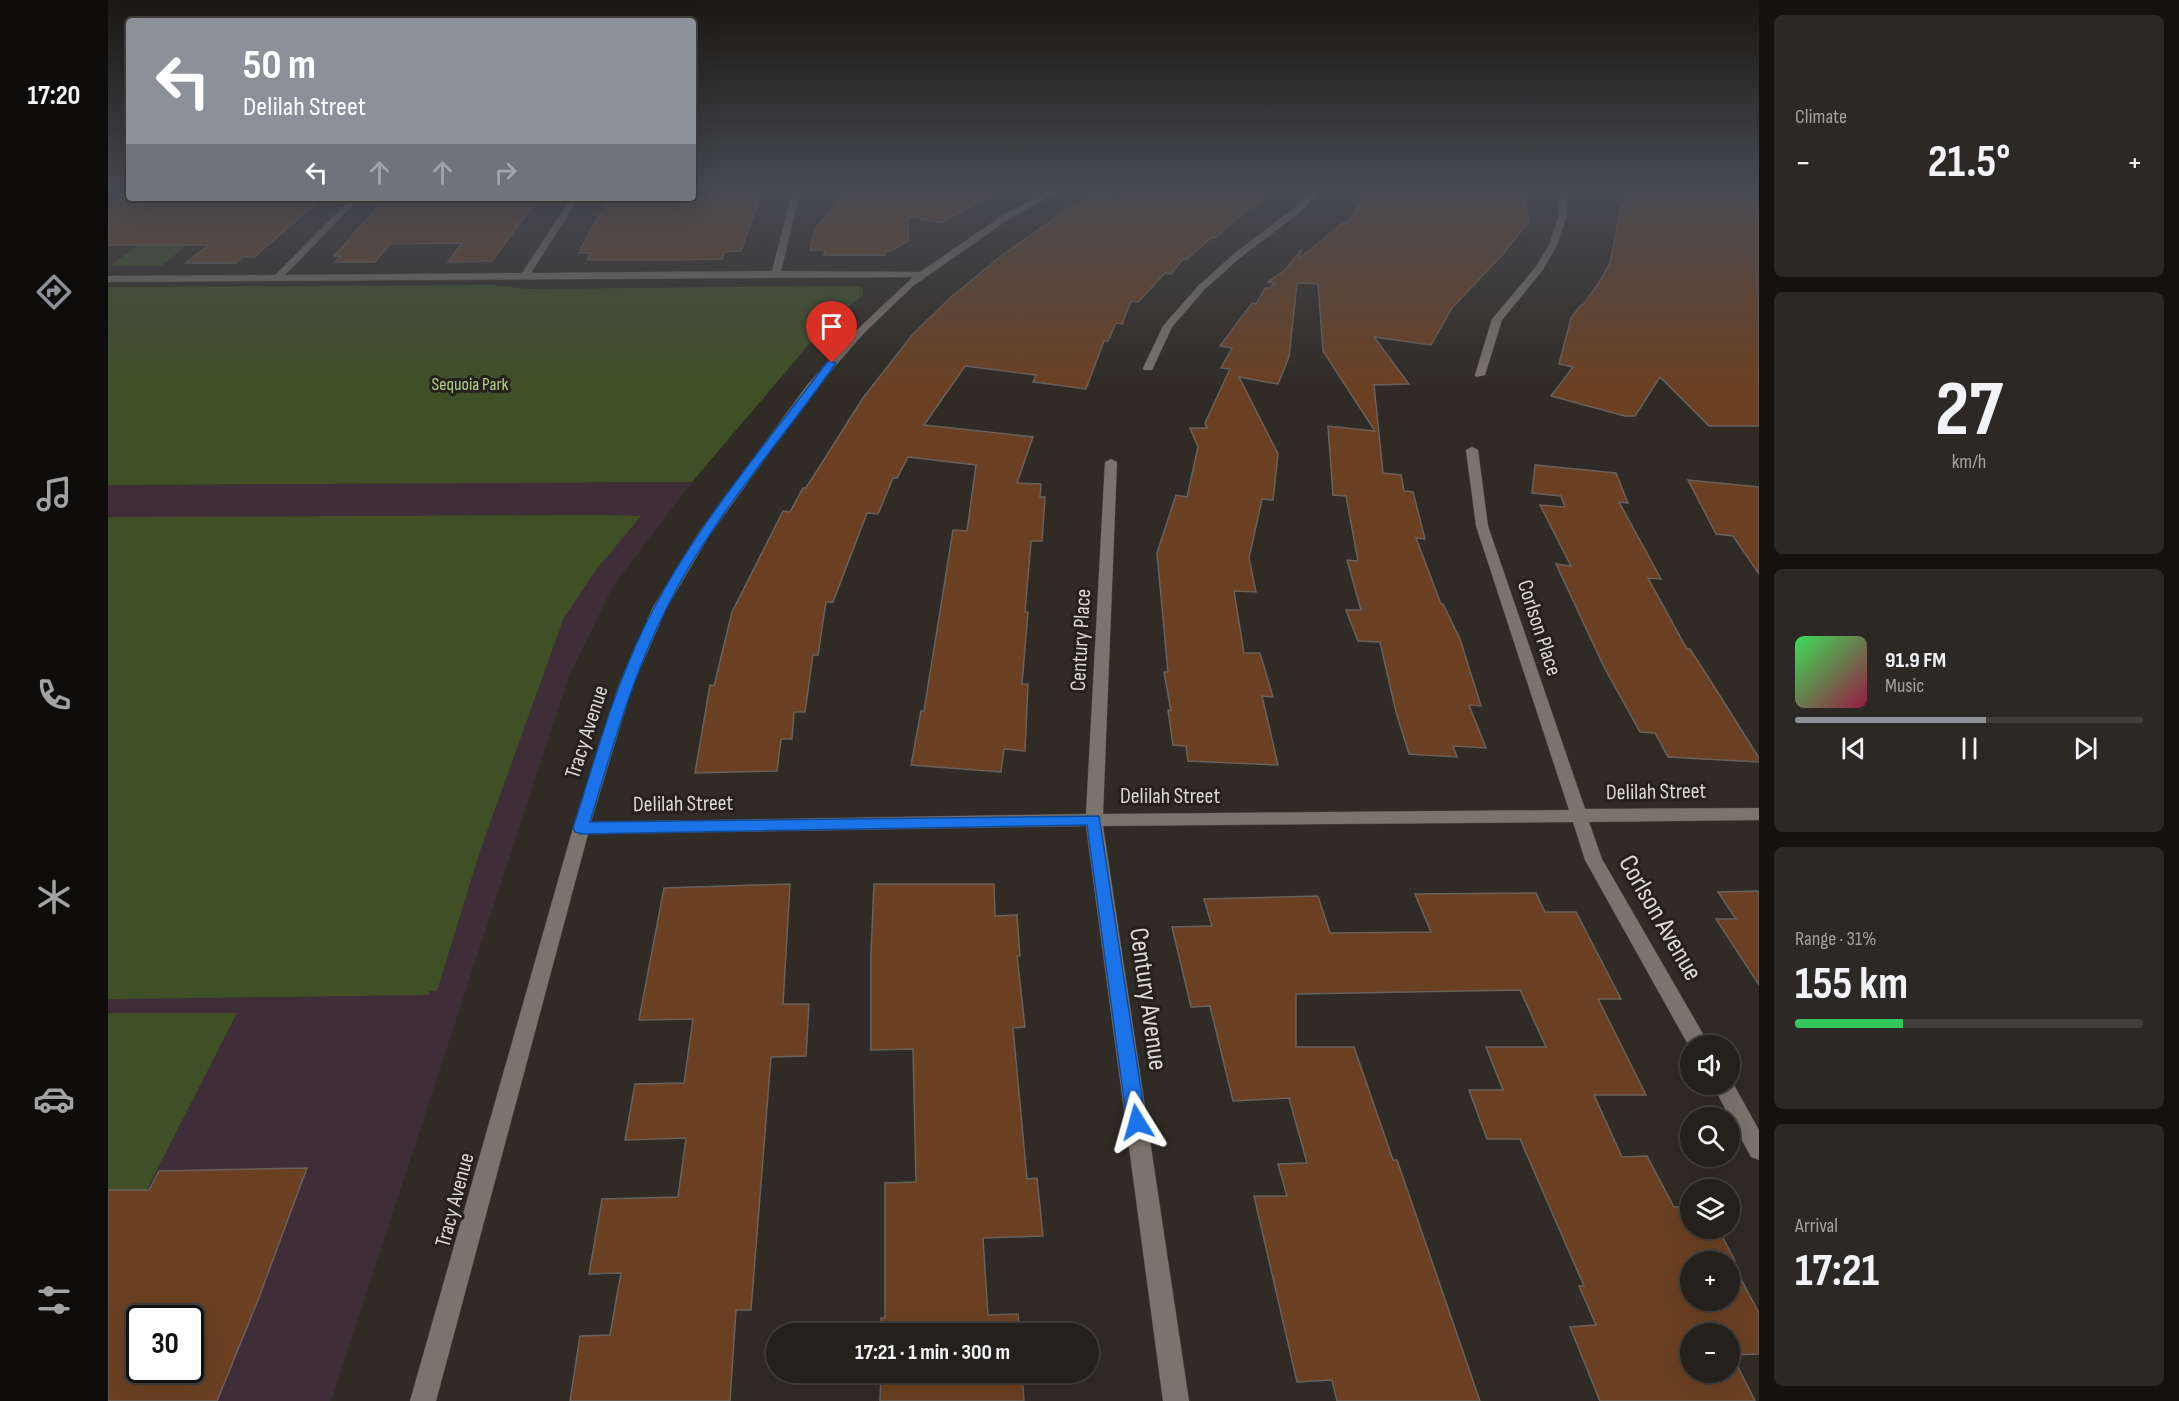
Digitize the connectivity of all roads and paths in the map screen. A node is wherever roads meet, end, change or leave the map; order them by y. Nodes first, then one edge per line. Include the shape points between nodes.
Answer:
1 (298, 256) edge
2 (538, 256) edge
3 (780, 256) edge
4 (948, 256) edge
5 (1236, 256) edge
6 (1546, 256) edge
7 (776, 274) junction
8 (921, 275) junction
9 (525, 276) junction
10 (277, 278) junction
11 (108, 279) edge
12 (1148, 368) dead end
13 (1480, 375) dead end
14 (1472, 450) dead end
15 (1111, 462) dead end
16 (1759, 814) edge
17 (1579, 815) junction
18 (1094, 820) junction
19 (581, 828) junction
20 (1694, 1035) edge
21 (1728, 1095) edge
22 (1759, 1150) edge
23 (423, 1401) edge
24 (1176, 1401) edge

1 - 10 street
2 - 9 street
3 - 7 street
4 - 8 street, Tracy Avenue
5 - 12 street via 1202,287 1168,326
6 - 13 street via 1497,319
7 - 8 street
7 - 9 street
8 - 19 street, Tracy Avenue via 825,371 703,535 660,607 625,687
9 - 10 street
10 - 11 street
14 - 17 street, Corlson Place via 1482,526
15 - 18 street, Century Place
16 - 17 street, Delilah Street
17 - 18 street, Delilah Street
17 - 20 street, Corlson Avenue via 1594,860
18 - 19 street, Delilah Street
18 - 24 street, Century Avenue
19 - 23 street, Tracy Avenue
21 - 22 street

